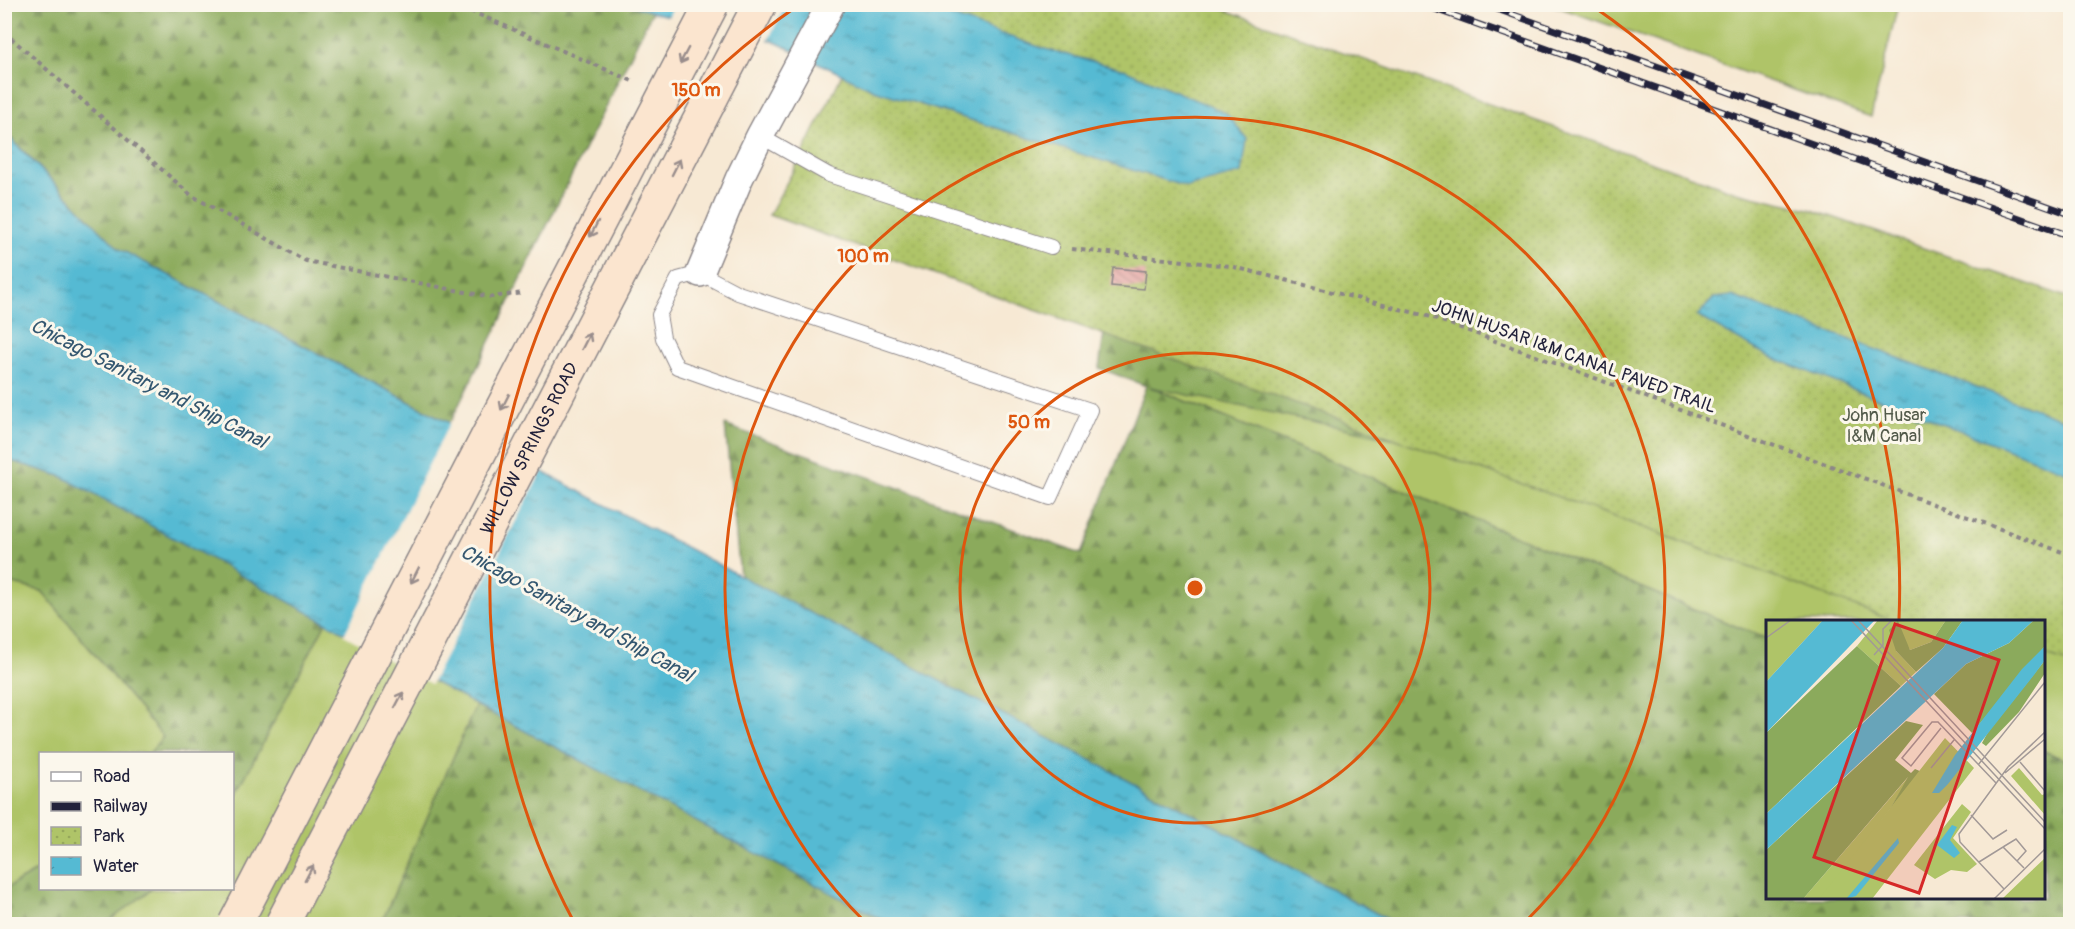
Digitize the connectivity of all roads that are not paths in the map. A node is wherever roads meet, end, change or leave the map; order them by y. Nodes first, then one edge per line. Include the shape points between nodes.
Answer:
1 (711, 4) edge
2 (760, 4) edge
3 (831, 4) edge
4 (760, 136) junction
5 (1051, 247) road end
6 (700, 273) junction
7 (235, 924) edge
8 (282, 924) edge

1 -> 7 main road, bridge
8 -> 2 main road, WILLOW SPRINGS ROAD, bridge
3 - 4 street
4 - 5 lane via 829,175
4 - 6 street
6 - 6 lane via 678,279 659,315 663,338 677,367 1050,498 1090,410 738,293

